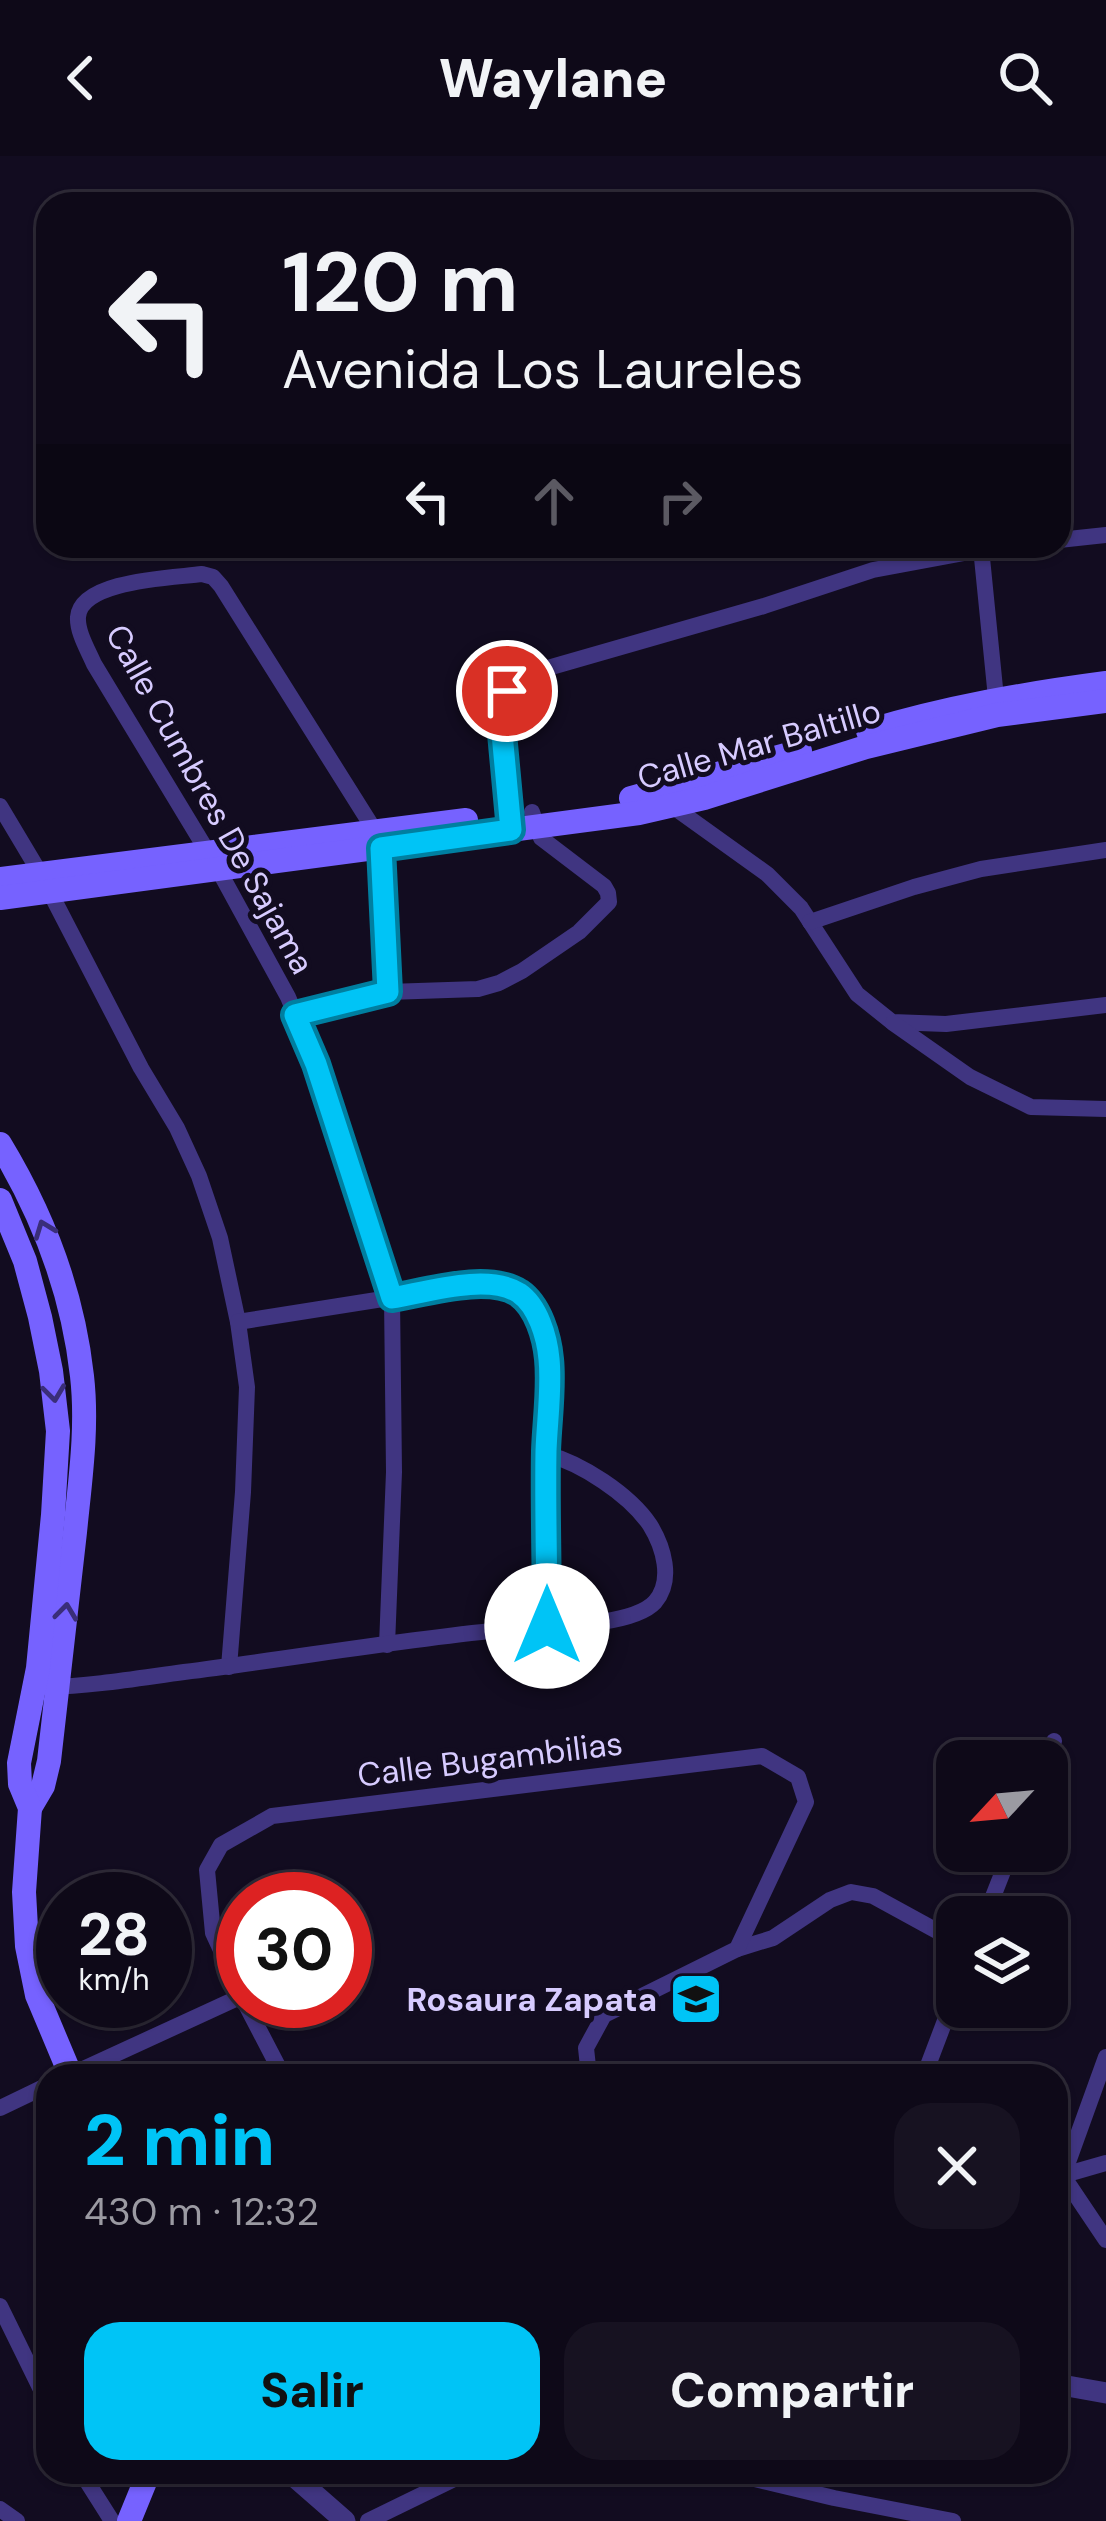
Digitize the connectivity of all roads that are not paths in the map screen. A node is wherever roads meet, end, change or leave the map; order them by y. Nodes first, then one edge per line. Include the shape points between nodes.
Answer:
1 (1106, 535) edge
2 (1071, 539) edge
3 (932, 558) edge
4 (982, 558) edge
5 (1106, 683) edge
6 (1106, 701) edge
7 (996, 706) junction
8 (666, 799) junction
9 (0, 806) edge
10 (522, 821) junction
11 (378, 839) junction
12 (1106, 850) edge
13 (212, 861) junction
14 (0, 879) edge
15 (44, 882) junction
16 (0, 898) edge
17 (810, 922) junction
18 (388, 992) junction
19 (1106, 1005) edge
20 (295, 1015) junction
21 (892, 1022) junction
22 (1106, 1109) edge
23 (0, 1144) edge
24 (0, 1200) edge
25 (392, 1298) junction
26 (238, 1322) junction
27 (546, 1454) junction
28 (547, 1626) junction
29 (387, 1645) junction
30 (229, 1667) junction
31 (46, 1687) junction
32 (936, 1930) edge
33 (216, 1940) edge
34 (736, 1949) junction
35 (216, 2010) edge
36 (258, 2028) edge
37 (942, 2028) edge
38 (1106, 2056) edge
39 (65, 2064) edge
40 (97, 2064) edge
41 (277, 2064) edge
42 (588, 2064) edge
43 (929, 2064) edge
44 (36, 2091) edge
45 (0, 2108) edge
46 (1068, 2155) edge
47 (1106, 2163) edge
48 (1068, 2174) edge
49 (1068, 2187) edge
50 (1106, 2240) edge
51 (0, 2306) edge
52 (36, 2380) edge
53 (1068, 2386) edge
54 (1106, 2393) edge
55 (89, 2484) edge
56 (143, 2484) edge
57 (303, 2484) edge
58 (444, 2484) edge
59 (776, 2484) edge
60 (0, 2509) edge
61 (17, 2521) edge
62 (112, 2521) edge
63 (129, 2521) edge
64 (345, 2521) edge
65 (368, 2521) edge
66 (953, 2521) edge

1 - 2 street
3 - 10 street via 520,676 500,712
4 - 7 street
5 - 7 main road, Calle Mar Baltillo
6 - 7 main road, Calle Mar Baltillo
7 - 8 main road, Calle Mar Baltillo via 927,713
8 - 10 main road, Calle Mar Baltillo
8 - 17 street via 767,874
9 - 15 street
10 - 11 main road, Calle Mar Baltillo
10 - 18 street via 604,886 609,902 499,983
11 - 13 main road, Calle Mar Baltillo
11 - 13 street, Calle Cumbres De Sajama via 213,577 97,592 78,613 94,664
11 - 18 street
12 - 17 street via 981,869
13 - 15 main road, Calle Mar Baltillo
13 - 20 street, Calle Cumbres De Sajama
14 - 15 main road, Calle Mar Baltillo
15 - 16 main road, Calle Mar Baltillo
15 - 26 street via 199,1176
17 - 21 street via 857,994
18 - 20 street
19 - 21 street via 946,1024
20 - 25 street, Calle Cumbres De Sajama
21 - 22 street via 970,1077 1031,1107
31 -> 23 main road via 84,1449 82,1378 47,1237
24 -> 31 main road via 40,1317 58,1431
25 - 26 street
25 - 27 street via 484,1283 520,1294 533,1308 549,1359
25 - 29 street, Calle Cumbres De Sajama
26 - 30 street via 247,1387
27 - 28 street
27 - 28 street via 614,1489 646,1519 665,1568 655,1602 640,1612
28 - 29 street
29 - 30 street
30 - 31 street
31 - 39 main road via 19,1763 30,1808 24,1892 37,1995
32 - 34 street via 851,1892 773,1938
33 - 34 street, Calle Bugambilias via 207,1870 221,1845 272,1816 762,1756 797,1777 806,1802
34 - 42 street via 604,2015 586,2048
35 - 40 street
36 - 41 street
37 - 43 street
38 - 46 street
44 - 45 street
47 - 48 street
49 - 50 street
51 - 52 street
53 - 54 street
55 - 62 street
56 - 63 main road
57 - 64 street
58 - 65 street
59 - 66 street
60 - 61 street

